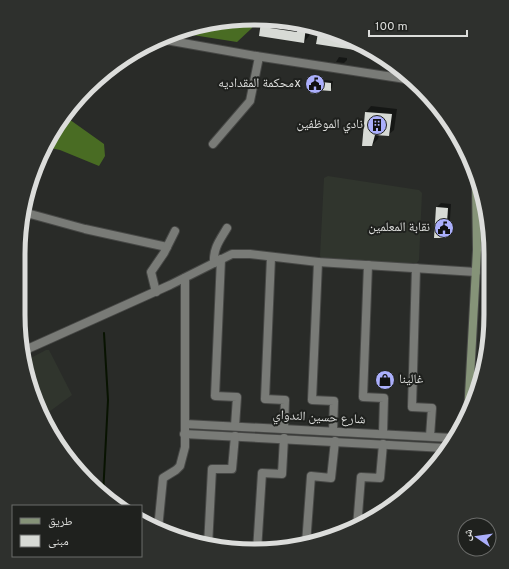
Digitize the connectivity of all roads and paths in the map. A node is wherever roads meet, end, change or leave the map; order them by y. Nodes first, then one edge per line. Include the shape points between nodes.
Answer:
1 (170, 41) edge
2 (257, 56) junction
3 (402, 78) edge
4 (213, 144) dead end
5 (476, 195) edge
6 (28, 214) edge
7 (227, 228) dead end
8 (174, 231) dead end
9 (167, 247) junction
10 (271, 257) junction
11 (218, 261) junction
12 (318, 262) junction
13 (368, 265) junction
14 (416, 268) junction
15 (476, 272) junction
16 (185, 278) junction
17 (156, 292) junction
18 (28, 349) edge
19 (469, 396) edge
20 (185, 424) junction
21 (235, 426) junction
22 (284, 428) junction
23 (333, 431) junction
24 (382, 433) junction
25 (184, 434) junction
26 (235, 436) junction
27 (430, 436) junction
28 (284, 438) junction
29 (448, 438) edge
30 (335, 441) junction
31 (383, 444) junction
32 (441, 448) edge
33 (357, 519) edge
34 (159, 523) edge
35 (306, 538) edge
36 (208, 540) edge
37 (257, 544) edge

1 - 2 street
2 - 3 street
2 - 4 street via 250,101
5 - 15 main road
6 - 9 street
7 - 11 street via 213,254
8 - 9 street
9 - 17 street via 151,272
10 - 11 street via 232,254
10 - 12 street
10 - 22 street via 265,399 285,400
11 - 16 street
11 - 21 street via 215,396 237,397
12 - 13 street
12 - 23 street via 312,400 334,401
13 - 14 street
13 - 24 street via 363,397 384,398
14 - 15 street
14 - 27 street via 412,407 432,408
15 - 19 main road
16 - 17 street
16 - 20 street
17 - 18 street
20 - 21 street, شارع حسين الندواي
20 - 25 street
21 - 22 street, شارع حسين الندواي
22 - 23 street, شارع حسين الندواي
23 - 24 street, شارع حسين الندواي
24 - 27 street, شارع حسين الندواي
25 - 26 street, شارع حسين الندواي
25 - 34 street via 182,461 176,470 162,478
26 - 28 street, شارع حسين الندواي
26 - 36 street via 232,469 212,469
27 - 29 street, شارع حسين الندواي
28 - 30 street, شارع حسين الندواي
28 - 37 street via 282,474 262,473
30 - 31 street, شارع حسين الندواي
30 - 35 street via 331,478 311,476
31 - 32 street, شارع حسين الندواي
31 - 33 street via 380,478 360,477

